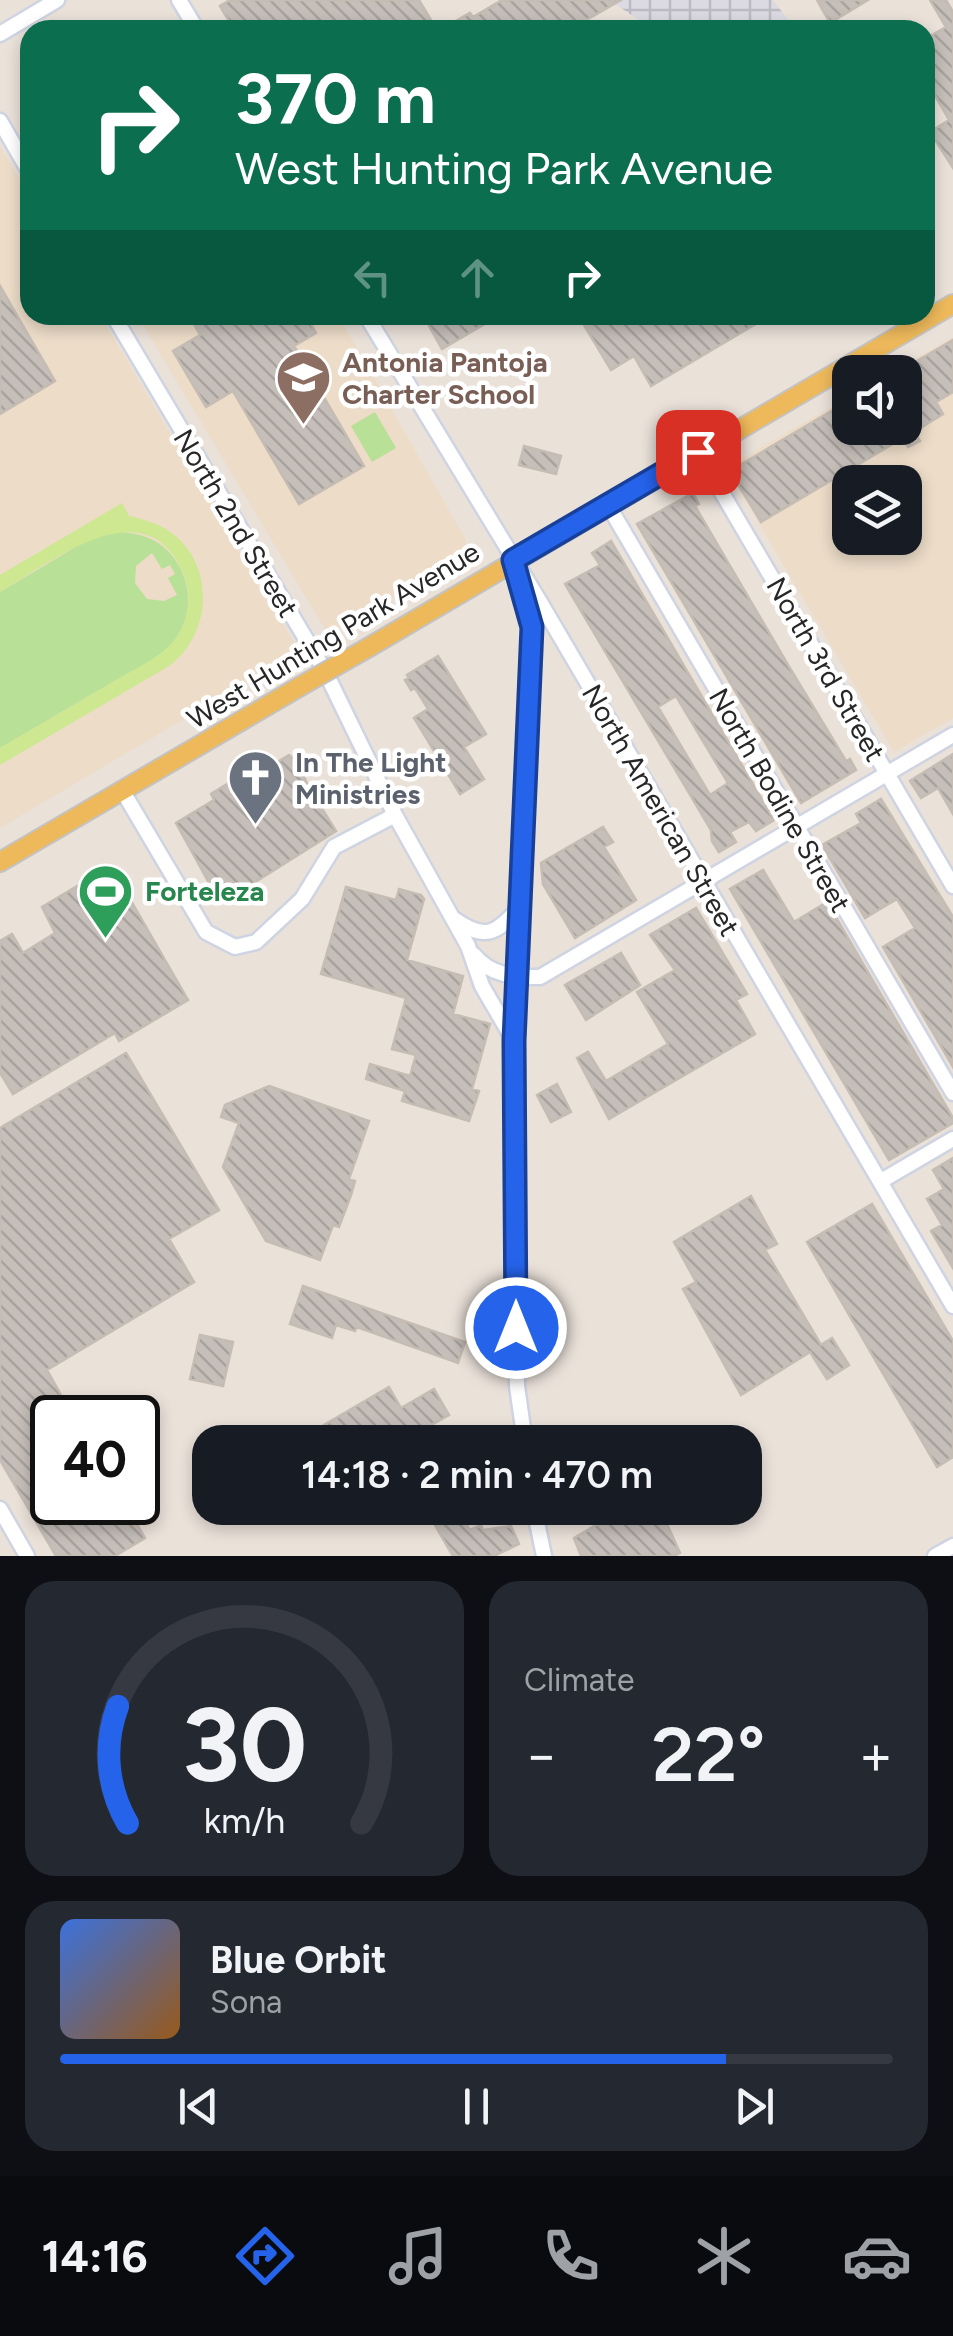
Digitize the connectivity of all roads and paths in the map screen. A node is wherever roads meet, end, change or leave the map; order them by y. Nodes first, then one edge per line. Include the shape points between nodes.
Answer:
1 (57, 0) edge
2 (23, 20) edge
3 (0, 121) edge
4 (20, 155) edge
5 (119, 325) edge
6 (372, 325) edge
7 (917, 325) edge
8 (698, 452) junction
9 (608, 505) junction
10 (513, 560) junction
11 (953, 735) edge
12 (888, 774) junction
13 (122, 790) junction
14 (395, 815) junction
15 (794, 826) junction
16 (0, 862) edge
17 (702, 882) junction
18 (953, 886) edge
19 (520, 908) junction
20 (452, 917) junction
21 (468, 946) junction
22 (518, 977) junction
23 (514, 1041) junction
24 (953, 1093) edge
25 (953, 1139) edge
26 (881, 1181) junction
27 (953, 1306) edge
28 (523, 1425) edge
29 (0, 1510) edge
30 (538, 1525) edge
31 (953, 1546) edge
32 (27, 1556) edge
33 (544, 1556) edge
34 (935, 1556) edge

1 - 2 street
3 - 4 street
5 - 14 street, North 2nd Street via 324,671
6 - 10 street, North American Street
7 - 8 main road, West Hunting Park Avenue
8 - 9 main road, West Hunting Park Avenue
8 - 12 street, North 3rd Street
9 - 10 main road, West Hunting Park Avenue
9 - 15 street, North Bodine Street
10 - 13 main road, West Hunting Park Avenue, bridge
10 - 17 street, North American Street
10 - 19 street via 532,627
11 - 12 street
12 - 15 street
12 - 18 street, North 3rd Street
13 - 14 street via 206,932 235,947 256,942 302,899 334,846
13 - 16 main road, West Hunting Park Avenue
14 - 20 street, North 2nd Street
15 - 17 street
15 - 24 street, North Bodine Street
17 - 22 street via 540,977
17 - 26 street, North American Street
19 - 20 street via 491,932 475,932
19 - 22 street
20 - 21 street, North 2nd Street
21 - 22 street, North 2nd Street via 490,970
21 - 23 street, North 2nd Street
22 - 23 street
23 - 28 street
25 - 26 street
26 - 27 street, North American Street
29 - 32 street
30 - 33 street
31 - 34 street

